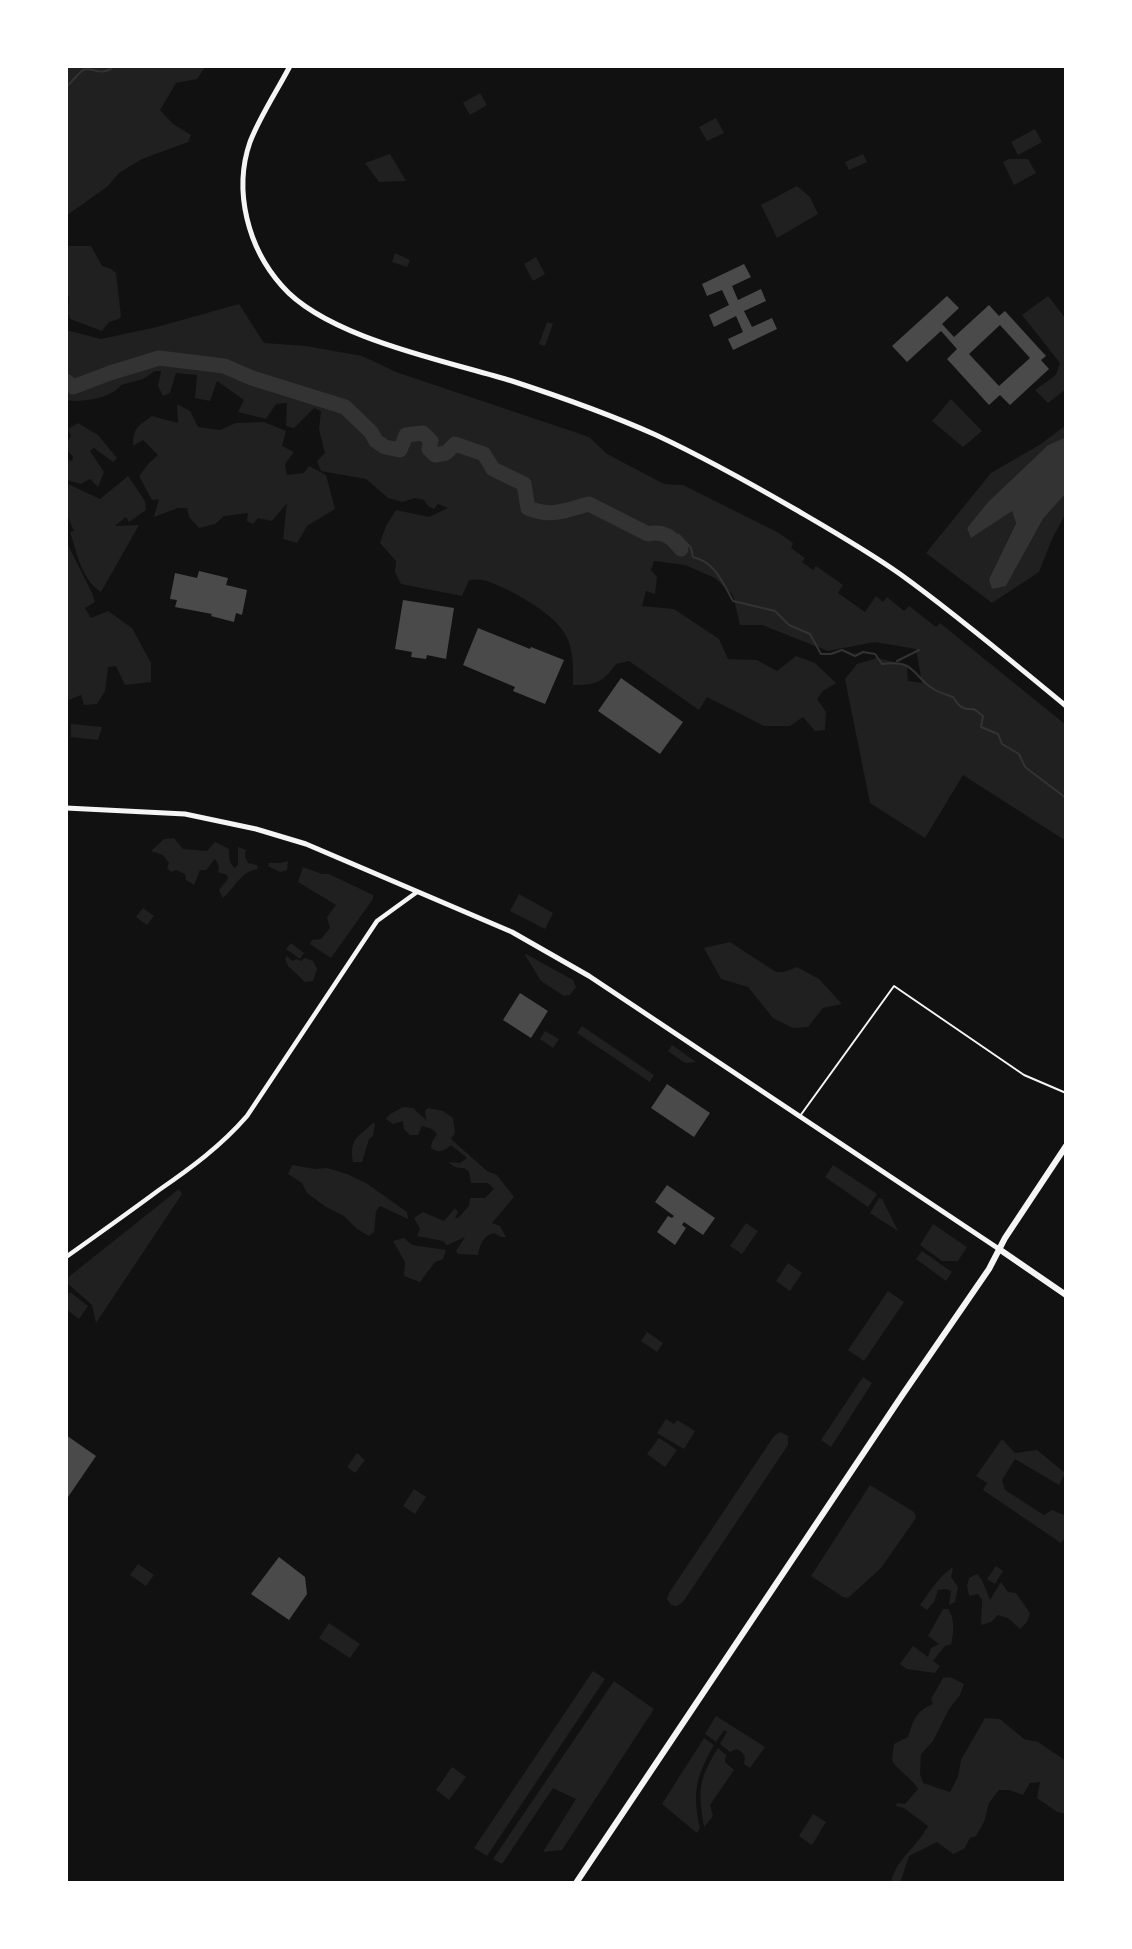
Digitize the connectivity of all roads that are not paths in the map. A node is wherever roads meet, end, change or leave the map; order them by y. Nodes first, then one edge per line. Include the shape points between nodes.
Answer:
1 (290, 66) edge
2 (1066, 706) edge
3 (66, 808) edge
4 (417, 892) junction
5 (1066, 1093) edge
6 (800, 1116) junction
7 (1066, 1146) edge
8 (999, 1249) junction
9 (66, 1257) edge
10 (1066, 1296) edge
11 (576, 1883) edge

1 - 2 street via 251,140 243,176 248,222 259,254 279,283 301,304 322,318 410,352 583,404 719,466 897,572
3 - 4 street via 185,814 241,825 306,844
4 - 6 street via 512,932 554,955
4 - 9 street via 377,921 247,1116 219,1147
5 - 6 lane via 1024,1075 894,986
6 - 8 street
7 - 8 main road
8 - 10 main road
8 - 11 main road

